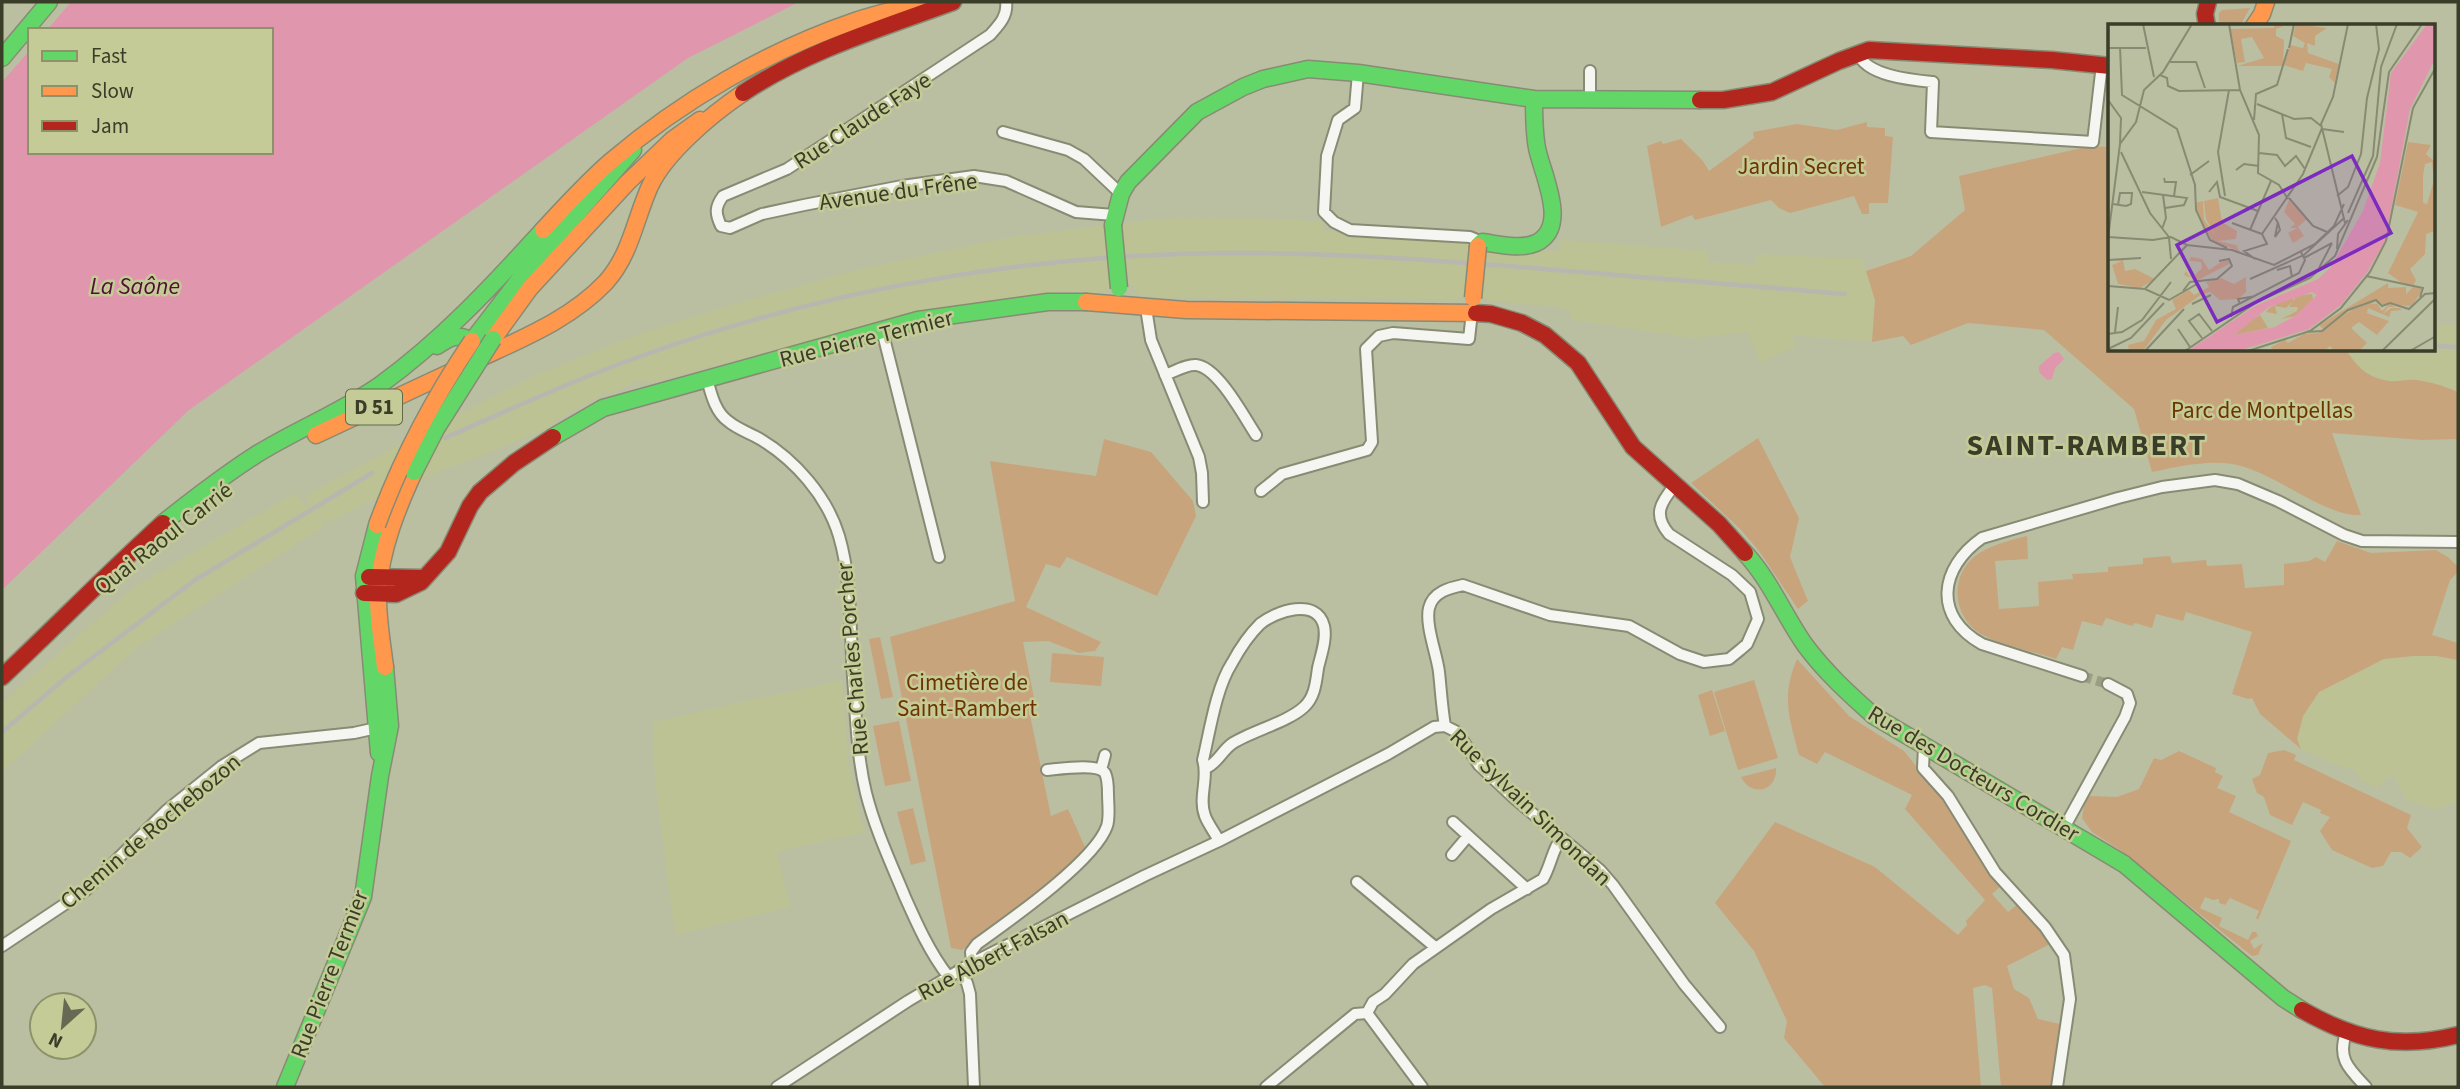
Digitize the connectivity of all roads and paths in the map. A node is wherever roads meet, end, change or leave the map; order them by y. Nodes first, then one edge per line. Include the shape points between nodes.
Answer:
1 (49, 2) edge
2 (927, 2) edge
3 (953, 2) edge
4 (1006, 2) edge
5 (2208, 2) edge
6 (2266, 2) edge
7 (2207, 24) edge
8 (2255, 24) edge
9 (1858, 53) junction
10 (2, 58) edge
11 (2106, 65) edge
12 (1590, 71) dead end
13 (1359, 73) junction
14 (1534, 99) junction
15 (1590, 99) junction
16 (721, 108) junction
17 (1003, 132) dead end
18 (648, 133) junction
19 (627, 183) junction
20 (1121, 194) junction
21 (642, 205) junction
22 (585, 206) junction
23 (1114, 220) junction
24 (721, 226) joint
25 (1480, 244) junction
26 (1119, 305) junction
27 (1472, 305) junction
28 (1146, 308) junction
29 (881, 330) junction
30 (471, 341) junction
31 (1165, 376) junction
32 (707, 379) junction
33 (465, 381) junction
34 (382, 383) junction
35 (1256, 435) dead end
36 (1675, 485) junction
37 (1261, 491) dead end
38 (1203, 502) dead end
39 (2458, 543) edge
40 (939, 557) dead end
41 (371, 585) junction
42 (83, 600) junction
43 (2082, 676) tunnel mouth
44 (2, 677) edge
45 (2108, 684) tunnel mouth
46 (1446, 726) junction
47 (384, 727) junction
48 (1924, 747) junction
49 (1105, 755) dead end
50 (1206, 768) junction
51 (1101, 769) junction
52 (1047, 770) dead end
53 (1453, 822) dead end
54 (2064, 828) junction
55 (1468, 836) junction
56 (1561, 838) junction
57 (1219, 841) junction
58 (1452, 855) dead end
59 (1357, 882) dead end
60 (1527, 889) junction
61 (2, 946) edge
62 (1436, 947) junction
63 (972, 963) junction
64 (959, 970) junction
65 (948, 976) junction
66 (1367, 1013) junction
67 (1720, 1027) dead end
68 (2346, 1033) junction
69 (2458, 1035) edge
70 (285, 1087) edge
71 (777, 1087) edge
72 (974, 1087) edge
73 (1266, 1087) edge
74 (1423, 1087) edge
75 (2057, 1087) edge
76 (2366, 1087) edge

1 - 10 street
2 - 18 street, Quai Raoul Carrié / D 51 via 857,20 778,52 695,99
3 - 16 street, Quai Raoul Carrié / D 51 via 820,53
4 - 24 street, Rue Claude Faye via 1002,23 990,36 787,169 723,196 716,205
5 - 7 street
6 - 8 street
9 - 11 street via 1869,50
9 - 11 street via 1865,64 1897,78 1933,82 1931,132 2093,142
9 - 15 street via 1760,96
12 - 15 street
13 - 14 street
13 - 20 street via 1308,69 1243,87 1198,112
13 - 25 street via 1355,108 1338,120 1327,156 1324,212 1350,230 1470,237
14 - 15 street
14 - 25 street via 1538,153 1552,201 1552,227 1546,237 1530,245
16 - 19 street, Rue Pierre Termier via 671,140
16 - 21 street, Quai Raoul Carrié / D 51 via 661,166
17 - 20 street via 1068,150
18 - 22 street, Rue Pierre Termier
18 - 34 street, Quai Raoul Carrié / D 51 via 576,194 447,330
19 - 21 street via 639,191
19 - 22 street, Rue Pierre Termier via 611,183
19 - 33 street, Rue Pierre Termier, bridge via 530,288
20 - 23 street
21 - 42 street, Quai Raoul Carrié / D 51 via 617,269 573,312 279,455 203,504
22 - 30 street, Rue Pierre Termier
23 - 24 street, Avenue du Frêne via 1076,212 1006,181 974,176 804,205 762,214 730,228
23 - 26 street, bridge
25 - 27 street, bridge
26 - 28 street, Rue Pierre Termier
26 - 29 street, Rue Pierre Termier via 1048,302 918,320
27 - 28 street, Rue Pierre Termier
27 - 36 street, Rue des Docteurs Cordier via 1522,323 1565,349 1633,447
27 - 37 street via 1469,339 1393,333 1379,336 1366,349 1372,442 1367,450 1282,474
28 - 31 street via 1151,340
29 - 32 street, Rue Pierre Termier
29 - 40 street
30 - 33 street, Rue Pierre Termier, bridge via 475,349
30 - 34 street via 452,336
30 - 41 street, Rue Pierre Termier, bridge via 388,492 370,548
31 - 35 street via 1192,365 1204,366
31 - 38 street via 1199,457
32 - 41 street, Rue Pierre Termier via 603,408 564,429 486,486 465,513 448,552 410,589 395,595
32 - 65 street, Rue Charles Porcher via 727,421 761,439 804,475 827,507 838,534 845,563 866,793 911,909
33 - 41 street, Rue Pierre Termier, bridge via 436,429 393,519
34 - 42 street, Quai Raoul Carrié / D 51 via 254,456 165,521
36 - 46 street, Rue Sylvain Simondan via 1658,515 1661,525 1750,592 1758,619 1746,644 1729,659 1704,662 1629,626 1550,615 1463,585 1450,588 1438,594 1429,608
36 - 48 street, Rue des Docteurs Cordier via 1760,569 1804,643 1838,684 1874,716
39 - 43 street via 2362,541 2238,484 2215,480 2118,498 1982,538 1968,548 1951,574 1948,589 1956,621 1967,635
41 - 47 street, Rue Pierre Termier
42 - 44 street, D 51
45 - 54 street via 2127,695 2130,703
46 - 56 street, Rue Sylvain Simondan via 1457,732 1479,765
46 - 57 street, Rue Albert Falsan via 1434,727
47 - 61 street, Chemin de Rochebozon via 259,743 222,765 166,811 86,890
47 - 70 street, Rue Pierre Termier via 363,897
48 - 54 street, Rue des Docteurs Cordier
48 - 75 street via 1923,768 1948,796 1995,872 2064,955 2070,999
49 - 51 street
50 - 50 street via 1230,745 1302,709 1312,698 1325,637 1320,616 1295,608 1271,617 1249,639 1225,675 1203,760
50 - 57 street via 1204,815
51 - 52 street
51 - 63 street via 1108,785 1108,825 1095,847 1048,891 977,944 971,952
53 - 55 street
54 - 68 street, Rue des Docteurs Cordier via 2124,864 2283,998
55 - 58 street
55 - 60 street
56 - 60 street via 1543,878
56 - 67 street, Rue Sylvain Simondan via 1613,885
57 - 63 street, Rue Albert Falsan
59 - 62 street
60 - 62 street
62 - 66 street via 1373,1002
63 - 64 street, Rue Albert Falsan
64 - 65 street, Rue Albert Falsan
64 - 72 street via 970,994
65 - 71 street, Rue Albert Falsan
66 - 73 street via 1355,1014
66 - 74 street
68 - 69 street, Rue des Docteurs Cordier via 2398,1043
68 - 76 street via 2343,1056

